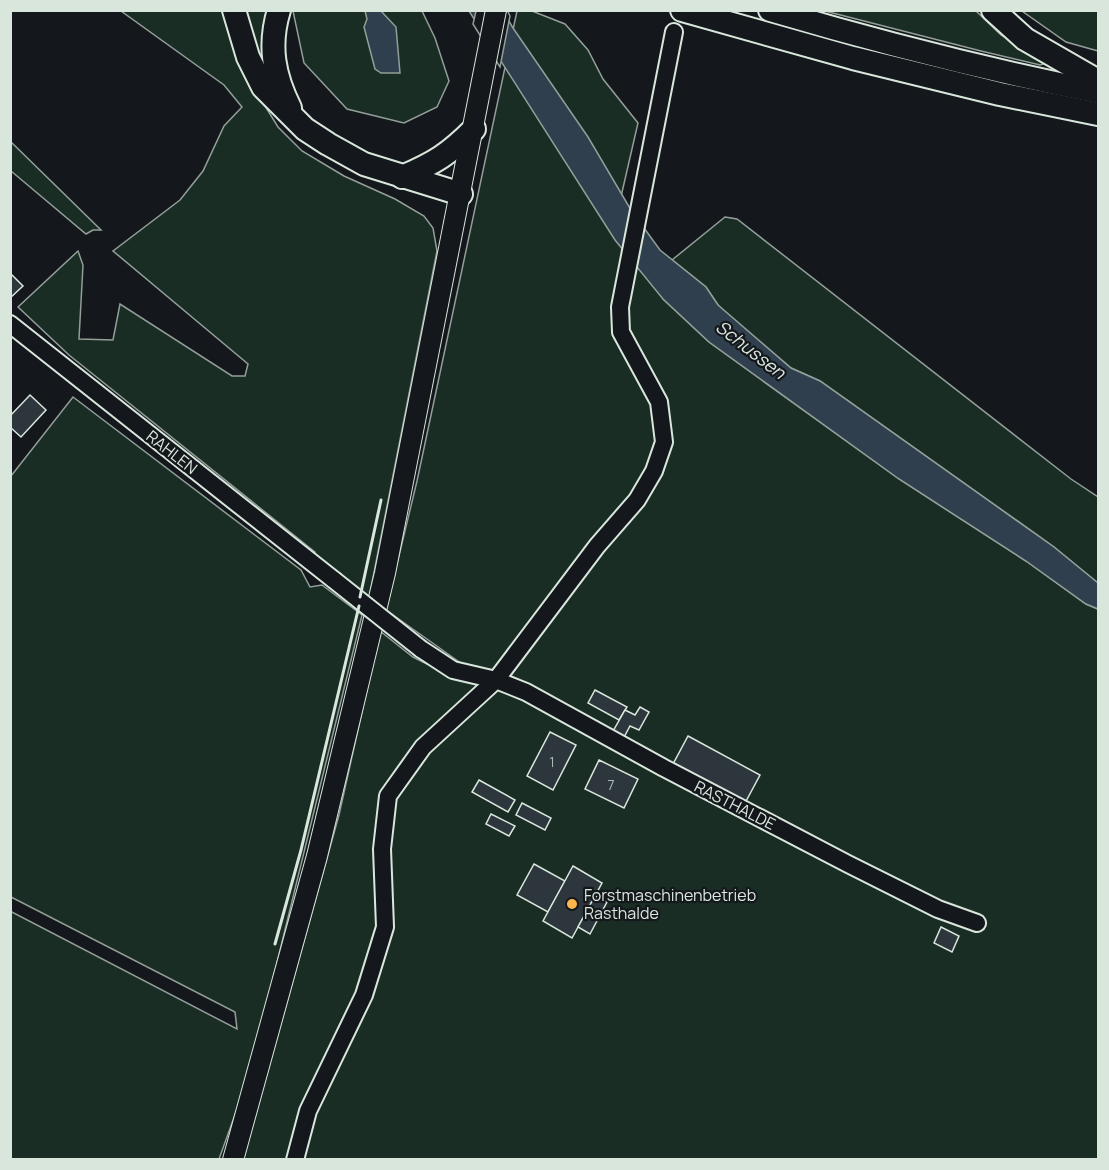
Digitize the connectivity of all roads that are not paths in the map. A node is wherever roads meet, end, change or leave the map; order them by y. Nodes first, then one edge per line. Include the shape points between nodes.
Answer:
1 (234, 10) edge
2 (279, 10) edge
3 (496, 10) edge
4 (770, 10) edge
5 (993, 10) edge
6 (691, 13) edge
7 (674, 32) dead end
8 (1096, 95) edge
9 (295, 118) junction
10 (474, 129) junction
11 (402, 177) junction
12 (461, 194) junction
13 (10, 324) edge
14 (421, 649) joint
15 (496, 680) junction
16 (977, 923) dead end
17 (233, 1160) edge
18 (296, 1160) edge

1 - 9 highway via 248,57 263,87
2 - 9 highway via 273,56 279,85
3 - 10 main road
4 - 8 highway
5 - 8 highway
6 - 8 highway via 1000,94
7 - 15 street via 620,307 621,332 659,402 664,442 654,471 637,500 597,546
9 - 11 highway via 340,152
10 - 11 highway via 452,151
10 - 12 main road
11 - 12 highway
12 - 17 main road via 371,631 317,856
13 - 14 street, RAHLEN, bridge
14 - 15 street, RASTHALDE via 453,670
15 - 16 street, RASTHALDE via 526,692 938,909
15 - 18 street via 423,747 388,796 382,849 385,927 363,995 308,1111

